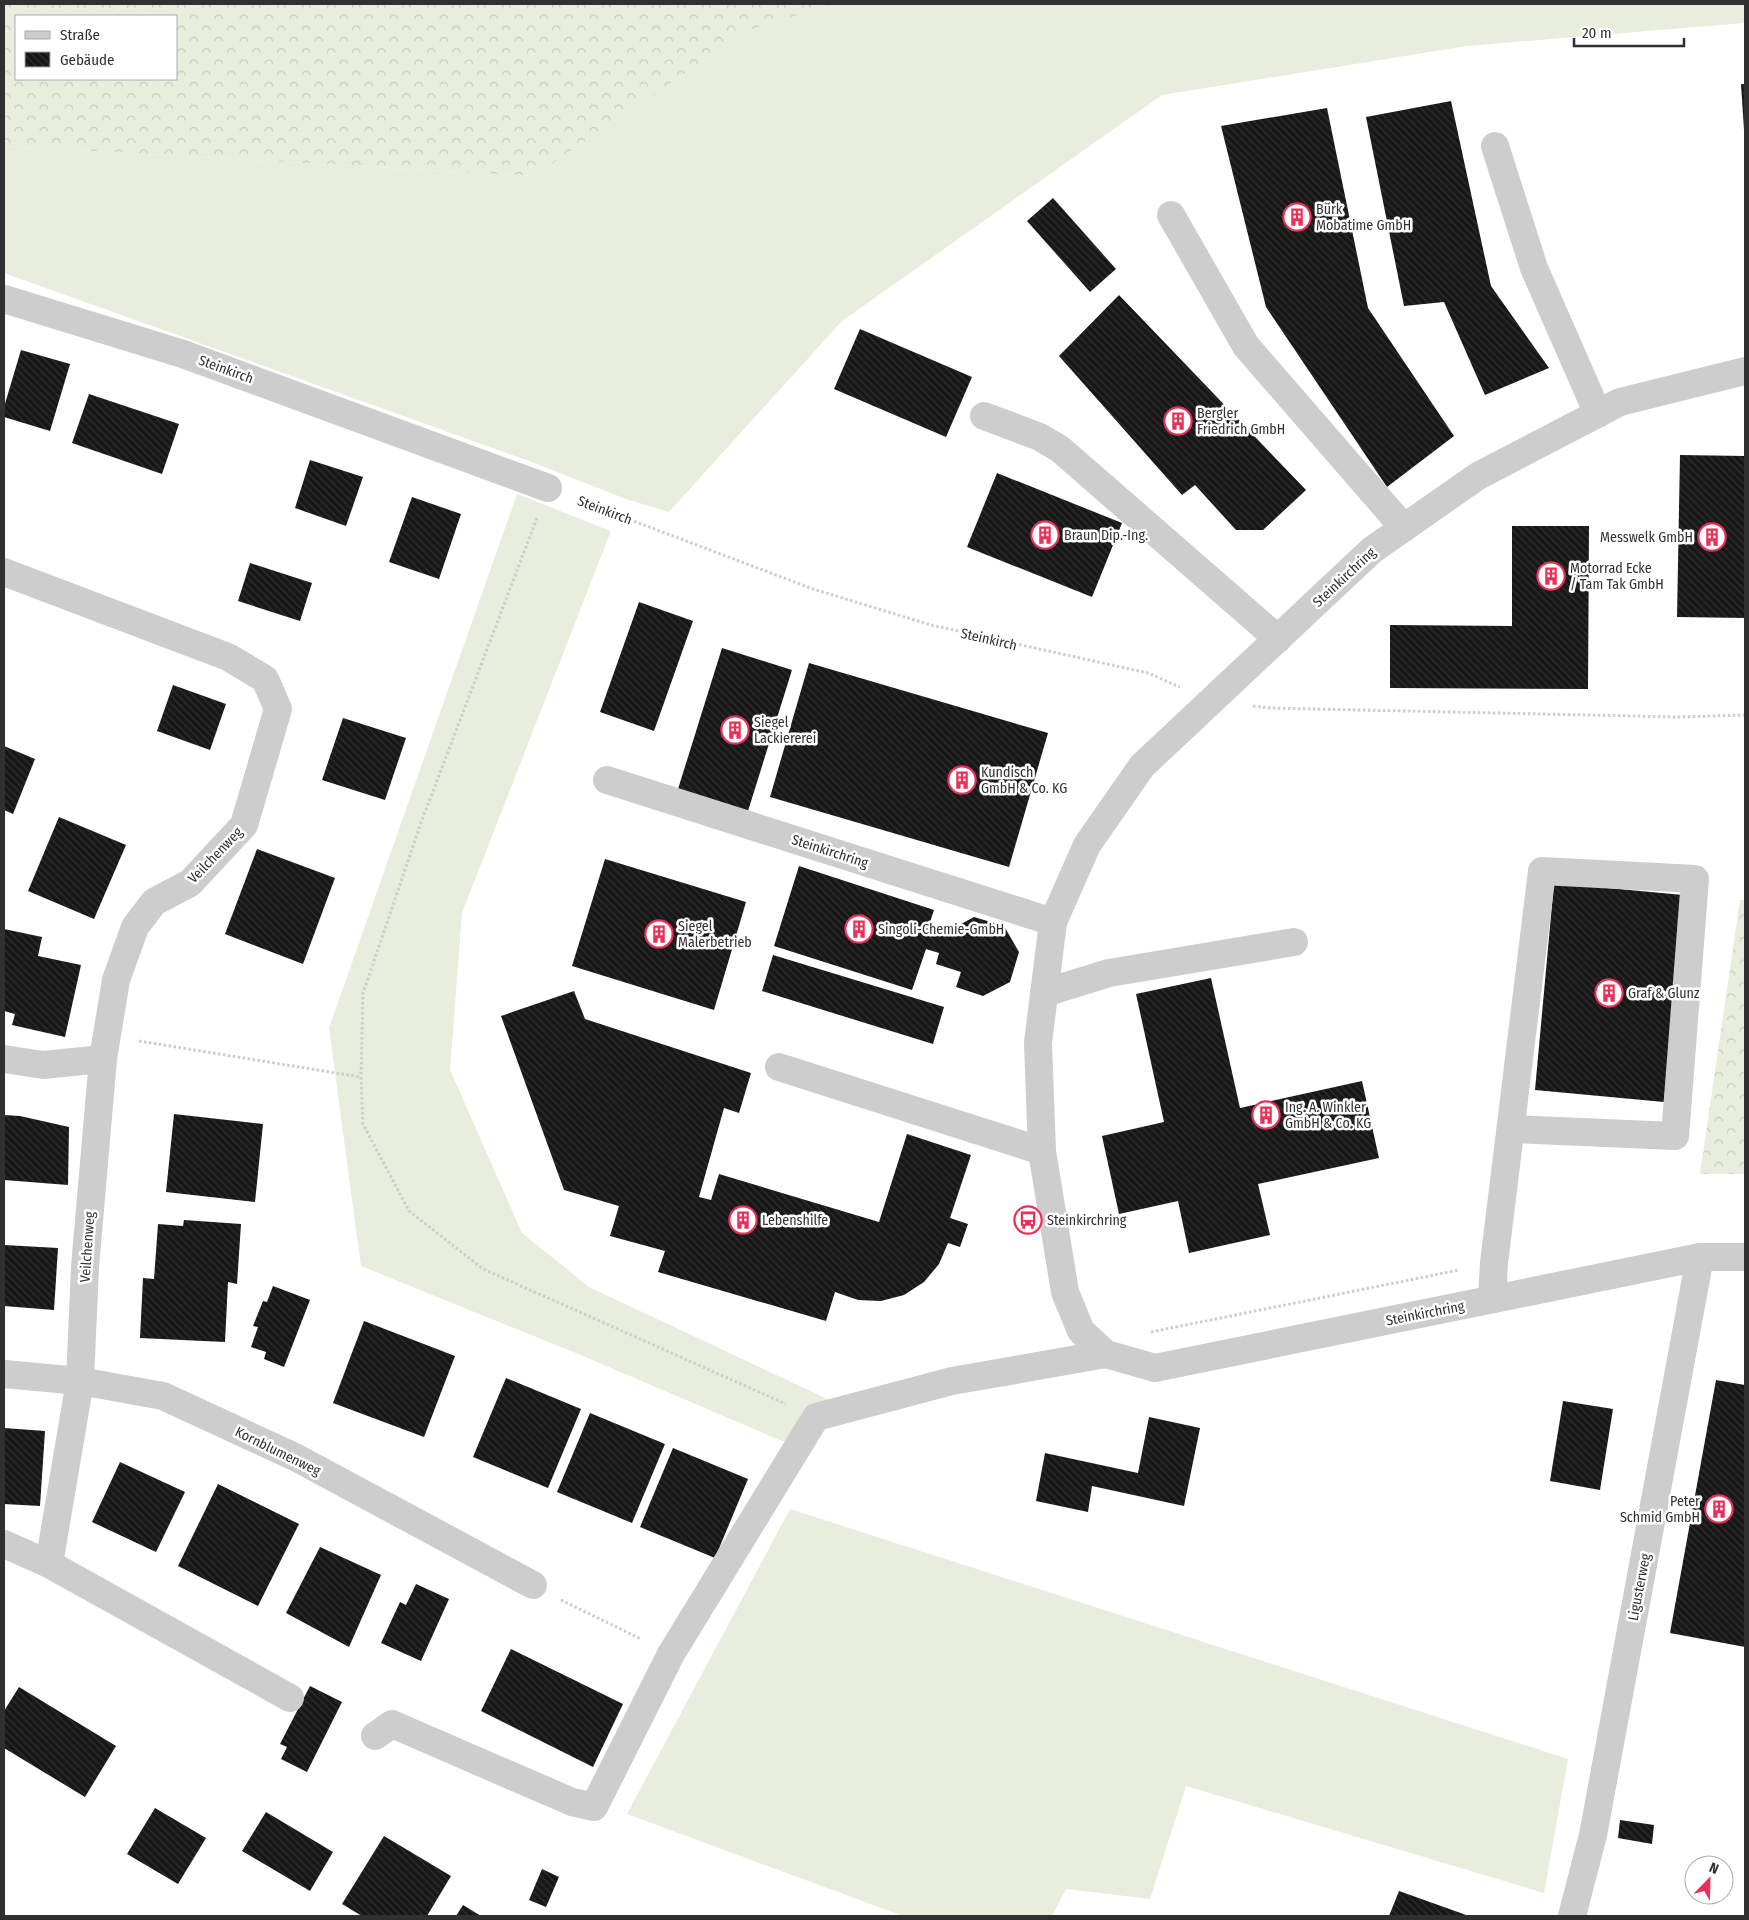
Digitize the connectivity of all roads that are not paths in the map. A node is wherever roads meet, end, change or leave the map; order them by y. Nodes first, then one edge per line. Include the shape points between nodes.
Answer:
1 (1494, 146) dead end
2 (1171, 215) dead end
3 (4, 299) edge
4 (1745, 371) edge
5 (1598, 414) junction
6 (984, 416) dead end
7 (548, 488) road end
8 (1404, 528) junction
9 (4, 572) edge
10 (1278, 639) junction
11 (607, 780) dead end
12 (1053, 922) junction
13 (1294, 942) dead end
14 (1044, 993) junction
15 (105, 1047) junction
16 (4, 1058) edge
17 (779, 1067) dead end
18 (1512, 1129) junction
19 (1042, 1151) junction
20 (1745, 1256) edge
21 (1700, 1258) junction
22 (1492, 1299) junction
23 (1106, 1354) junction
24 (4, 1374) edge
25 (80, 1381) junction
26 (4, 1544) edge
27 (49, 1564) junction
28 (533, 1585) road end
29 (290, 1698) dead end
30 (375, 1736) dead end
31 (1572, 1916) edge

1 - 5 street via 1534,268
2 - 8 street via 1246,346
3 - 7 street, Steinkirch via 183,354
4 - 5 street, Steinkirchring via 1620,402
5 - 8 street, Steinkirchring via 1478,476
6 - 10 street via 1060,449
8 - 10 street, Steinkirchring via 1372,550
9 - 15 street, Veilchenweg via 228,658 266,679 278,709 244,825 190,883 154,902 135,927 116,980
10 - 12 street, Steinkirchring via 1142,766 1087,845
11 - 12 street, Steinkirchring
12 - 14 street, Steinkirchring
13 - 14 street via 1109,973
14 - 19 street, Steinkirchring via 1038,1043
15 - 16 street via 43,1065
15 - 25 street, Veilchenweg via 85,1267
17 - 19 street
18 - 18 street via 1542,871 1695,879 1675,1136
18 - 22 street
19 - 23 street, Steinkirchring via 1065,1292 1081,1331
20 - 21 street, Steinkirchring
21 - 22 street, Steinkirchring
21 - 31 street, Ligusterweg via 1593,1834
22 - 23 street, Steinkirchring via 1155,1368
23 - 30 street via 952,1381 816,1417 671,1654 594,1807 572,1802 392,1724
24 - 25 street, Kornblumenweg
25 - 27 street, Veilchenweg
25 - 28 street, Kornblumenweg via 163,1396 295,1457
26 - 27 street
27 - 29 street

